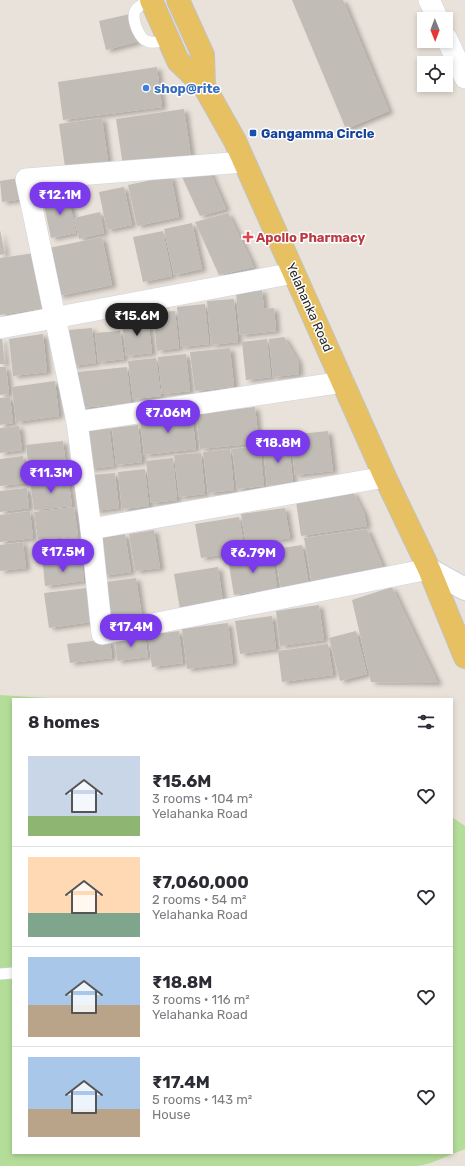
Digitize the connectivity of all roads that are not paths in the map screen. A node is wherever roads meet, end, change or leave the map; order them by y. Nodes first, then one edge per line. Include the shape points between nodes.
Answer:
1 (151, 0) edge
2 (178, 0) edge
3 (429, 0) edge
4 (435, 12) edge
5 (451, 48) edge
6 (465, 78) edge
7 (204, 86) junction
8 (244, 162) junction
9 (294, 273) junction
10 (56, 318) junction
11 (0, 328) edge
12 (343, 382) junction
13 (77, 422) junction
14 (386, 477) junction
15 (91, 529) junction
16 (429, 570) junction
17 (465, 589) edge
18 (465, 616) edge
19 (465, 657) edge
20 (12, 973) edge
21 (0, 974) edge

1 - 7 main road via 178,61
2 - 7 main road, Yelahanka Road via 203,55
3 - 4 street
5 - 6 street
7 - 8 main road, Yelahanka Road
8 - 9 main road, Yelahanka Road
8 - 10 street via 26,179
9 - 10 street
9 - 12 main road, Yelahanka Road
10 - 11 street
10 - 13 street
12 - 13 street
12 - 14 main road, Yelahanka Road
13 - 15 street
14 - 15 street
14 - 16 main road, Yelahanka Road
15 - 16 street via 102,634
16 - 17 street
16 - 18 main road, Yelahanka Road
16 - 19 main road, Yelahanka Road
20 - 21 lane

